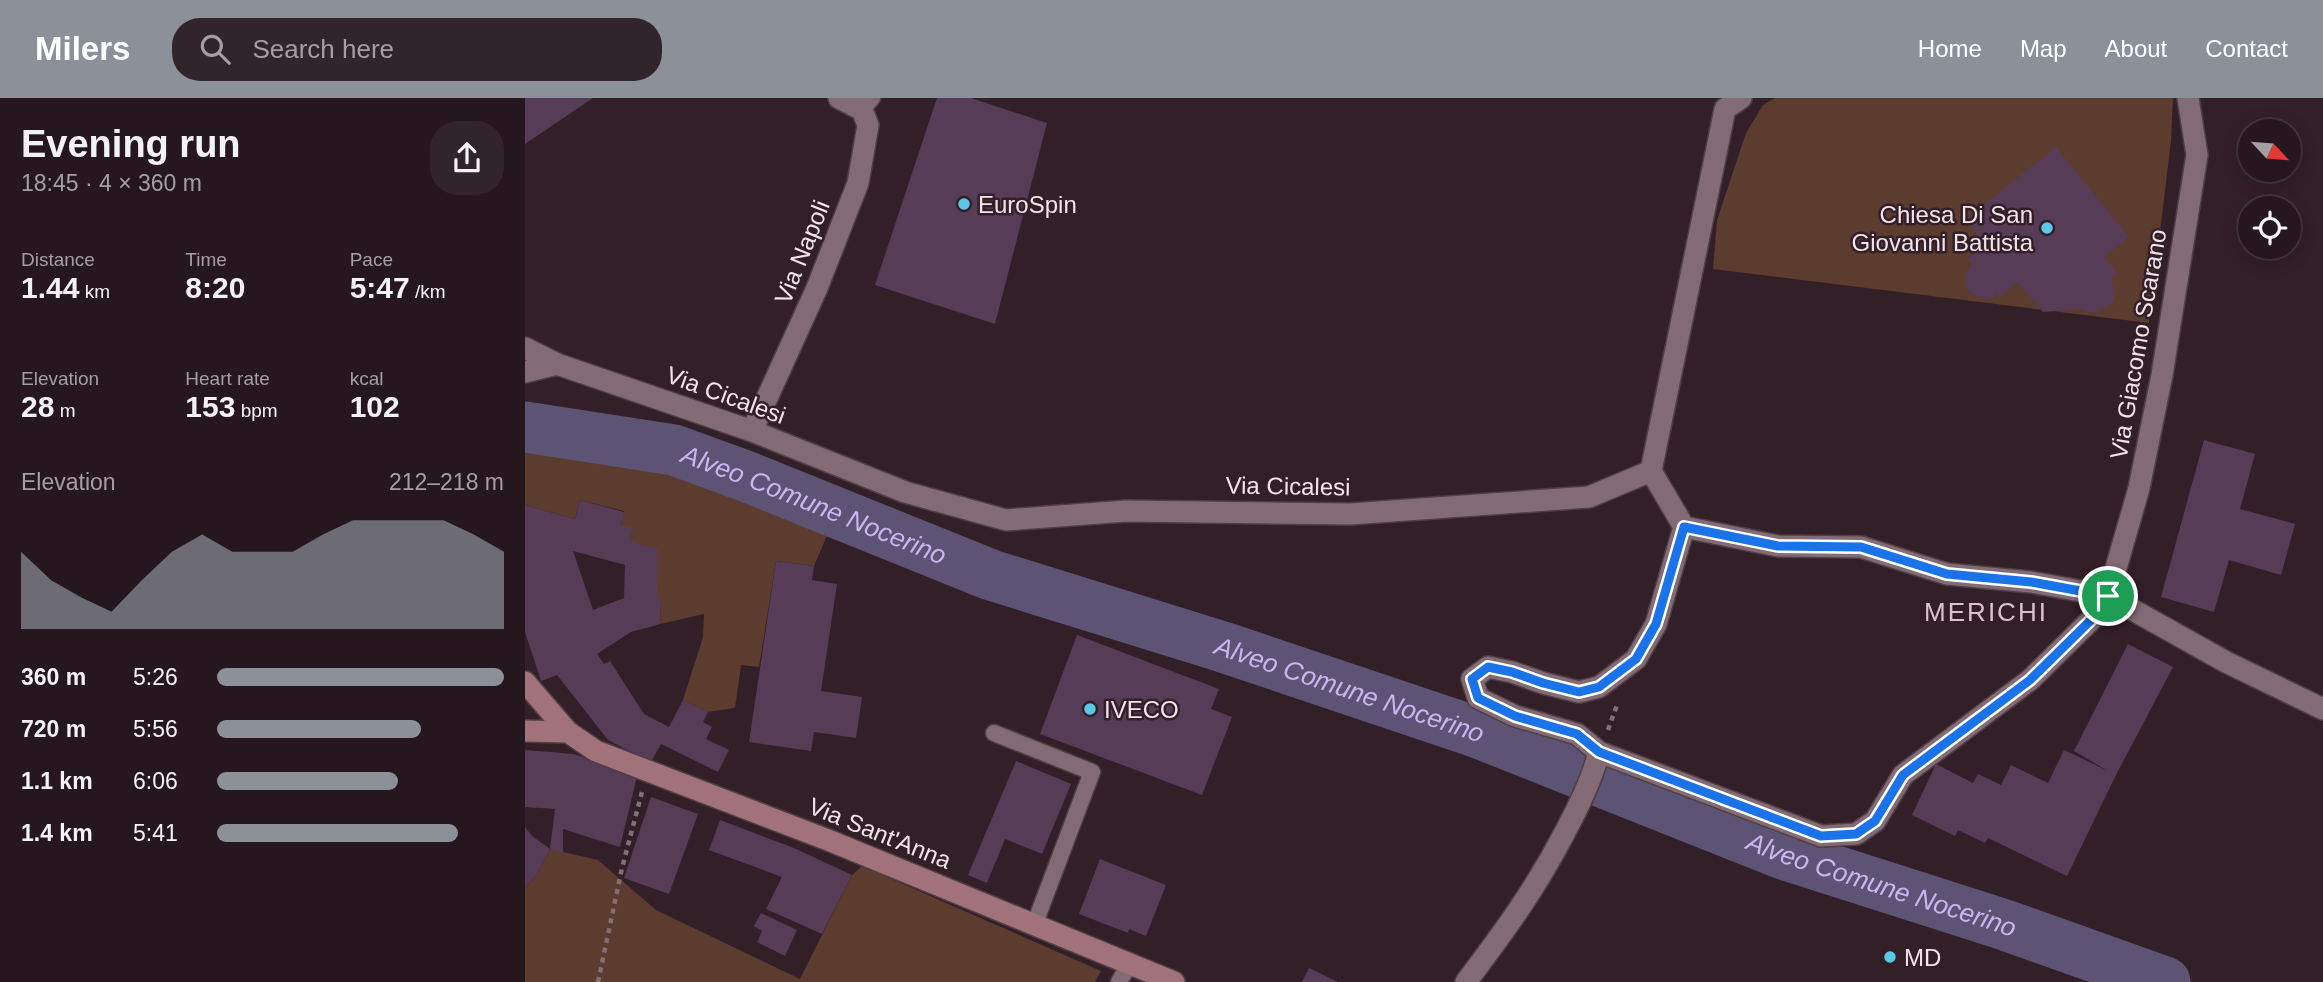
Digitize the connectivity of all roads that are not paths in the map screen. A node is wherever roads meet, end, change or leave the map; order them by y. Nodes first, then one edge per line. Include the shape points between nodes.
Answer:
1 (839, 98) edge
2 (2188, 98) edge
3 (1731, 102) edge
4 (867, 104) edge
5 (525, 348) edge
6 (557, 363) junction
7 (525, 372) edge
8 (752, 431) junction
9 (1651, 471) junction
10 (1684, 527) junction
11 (2108, 596) junction
12 (525, 682) edge
13 (2323, 709) edge
14 (525, 731) edge
15 (568, 732) junction
16 (994, 733) dead end
17 (1597, 758) junction
18 (1035, 923) junction
19 (1130, 963) junction
20 (1119, 982) edge
21 (1174, 982) edge
22 (1466, 982) edge

1 - 4 street, Via Napoli
2 - 11 street, Via Giacomo Scarano via 2197,155 2162,375 2139,488
3 - 9 street
4 - 8 street, Via Napoli via 857,183 817,288
5 - 6 street, Via Cicalesi
6 - 7 street
6 - 8 street, Via Cicalesi
8 - 9 street, Via Cicalesi via 905,492 1006,520 1126,511 1350,514 1589,497
9 - 10 street
10 - 11 street via 1778,546 1861,547 1947,574
10 - 17 street, Via Giacomo Scarano via 1656,624 1636,659 1599,687 1579,692 1488,667 1472,679 1478,698 1515,716 1577,734
11 - 13 street
11 - 17 street, Via Giacomo Scarano via 2091,620 2030,680 1903,775 1875,821 1856,834 1821,836
12 - 15 main road, Via Sant'Anna
14 - 15 main road
15 - 18 main road, Via Sant'Anna via 596,751
16 - 18 lane via 1092,772
17 - 22 street via 1542,877
18 - 19 main road, Via Sant'Anna
19 - 20 lane
19 - 21 main road, Via Sant'Anna

